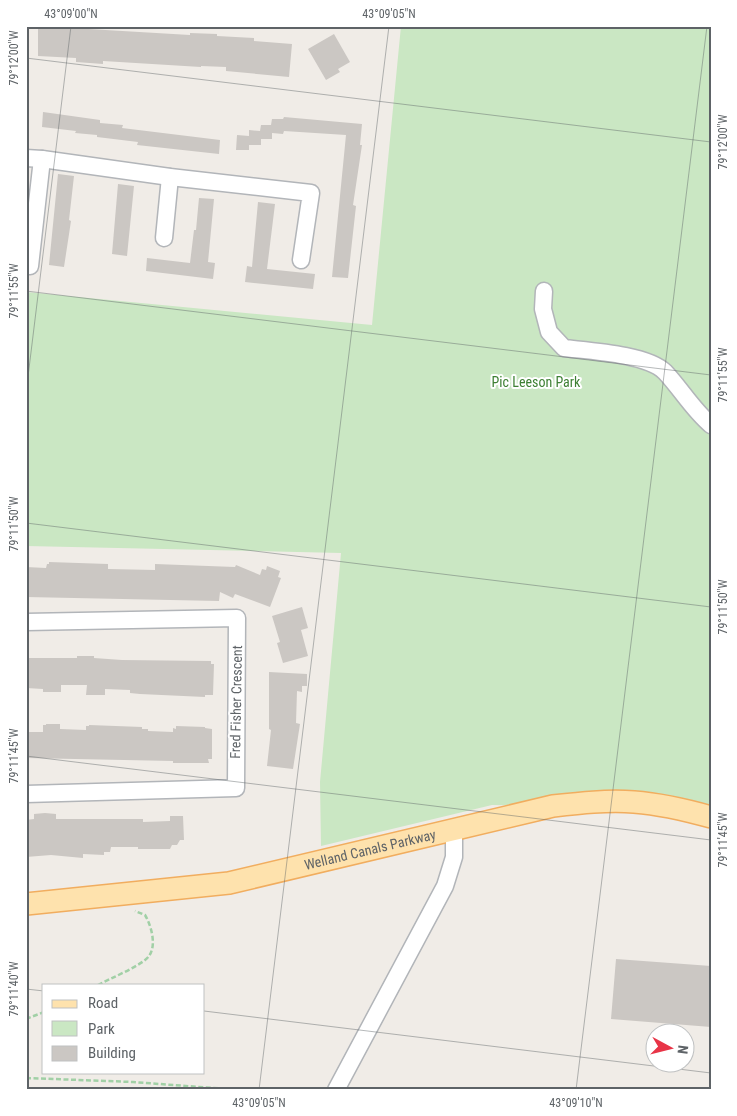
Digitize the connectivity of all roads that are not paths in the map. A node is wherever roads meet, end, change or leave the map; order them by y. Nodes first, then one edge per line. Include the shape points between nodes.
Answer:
1 (34, 158) edge
2 (170, 177) junction
3 (164, 238) dead end
4 (301, 260) dead end
5 (26, 265) edge
6 (544, 291) dead end
7 (711, 425) edge
8 (26, 622) edge
9 (26, 794) edge
10 (711, 817) edge
11 (454, 830) junction
12 (26, 904) edge
13 (336, 1090) edge

1 - 2 street
1 - 5 street via 30,266
2 - 3 street
2 - 4 street via 311,193
6 - 7 street via 543,309 550,332 564,348 634,357 663,370
8 - 9 street, Fred Fisher Crescent via 237,618 236,788
10 - 11 main road, Welland Canals Parkway via 634,802 592,802 553,806
11 - 12 main road, Welland Canals Parkway via 229,884
11 - 13 street via 454,857 445,886

